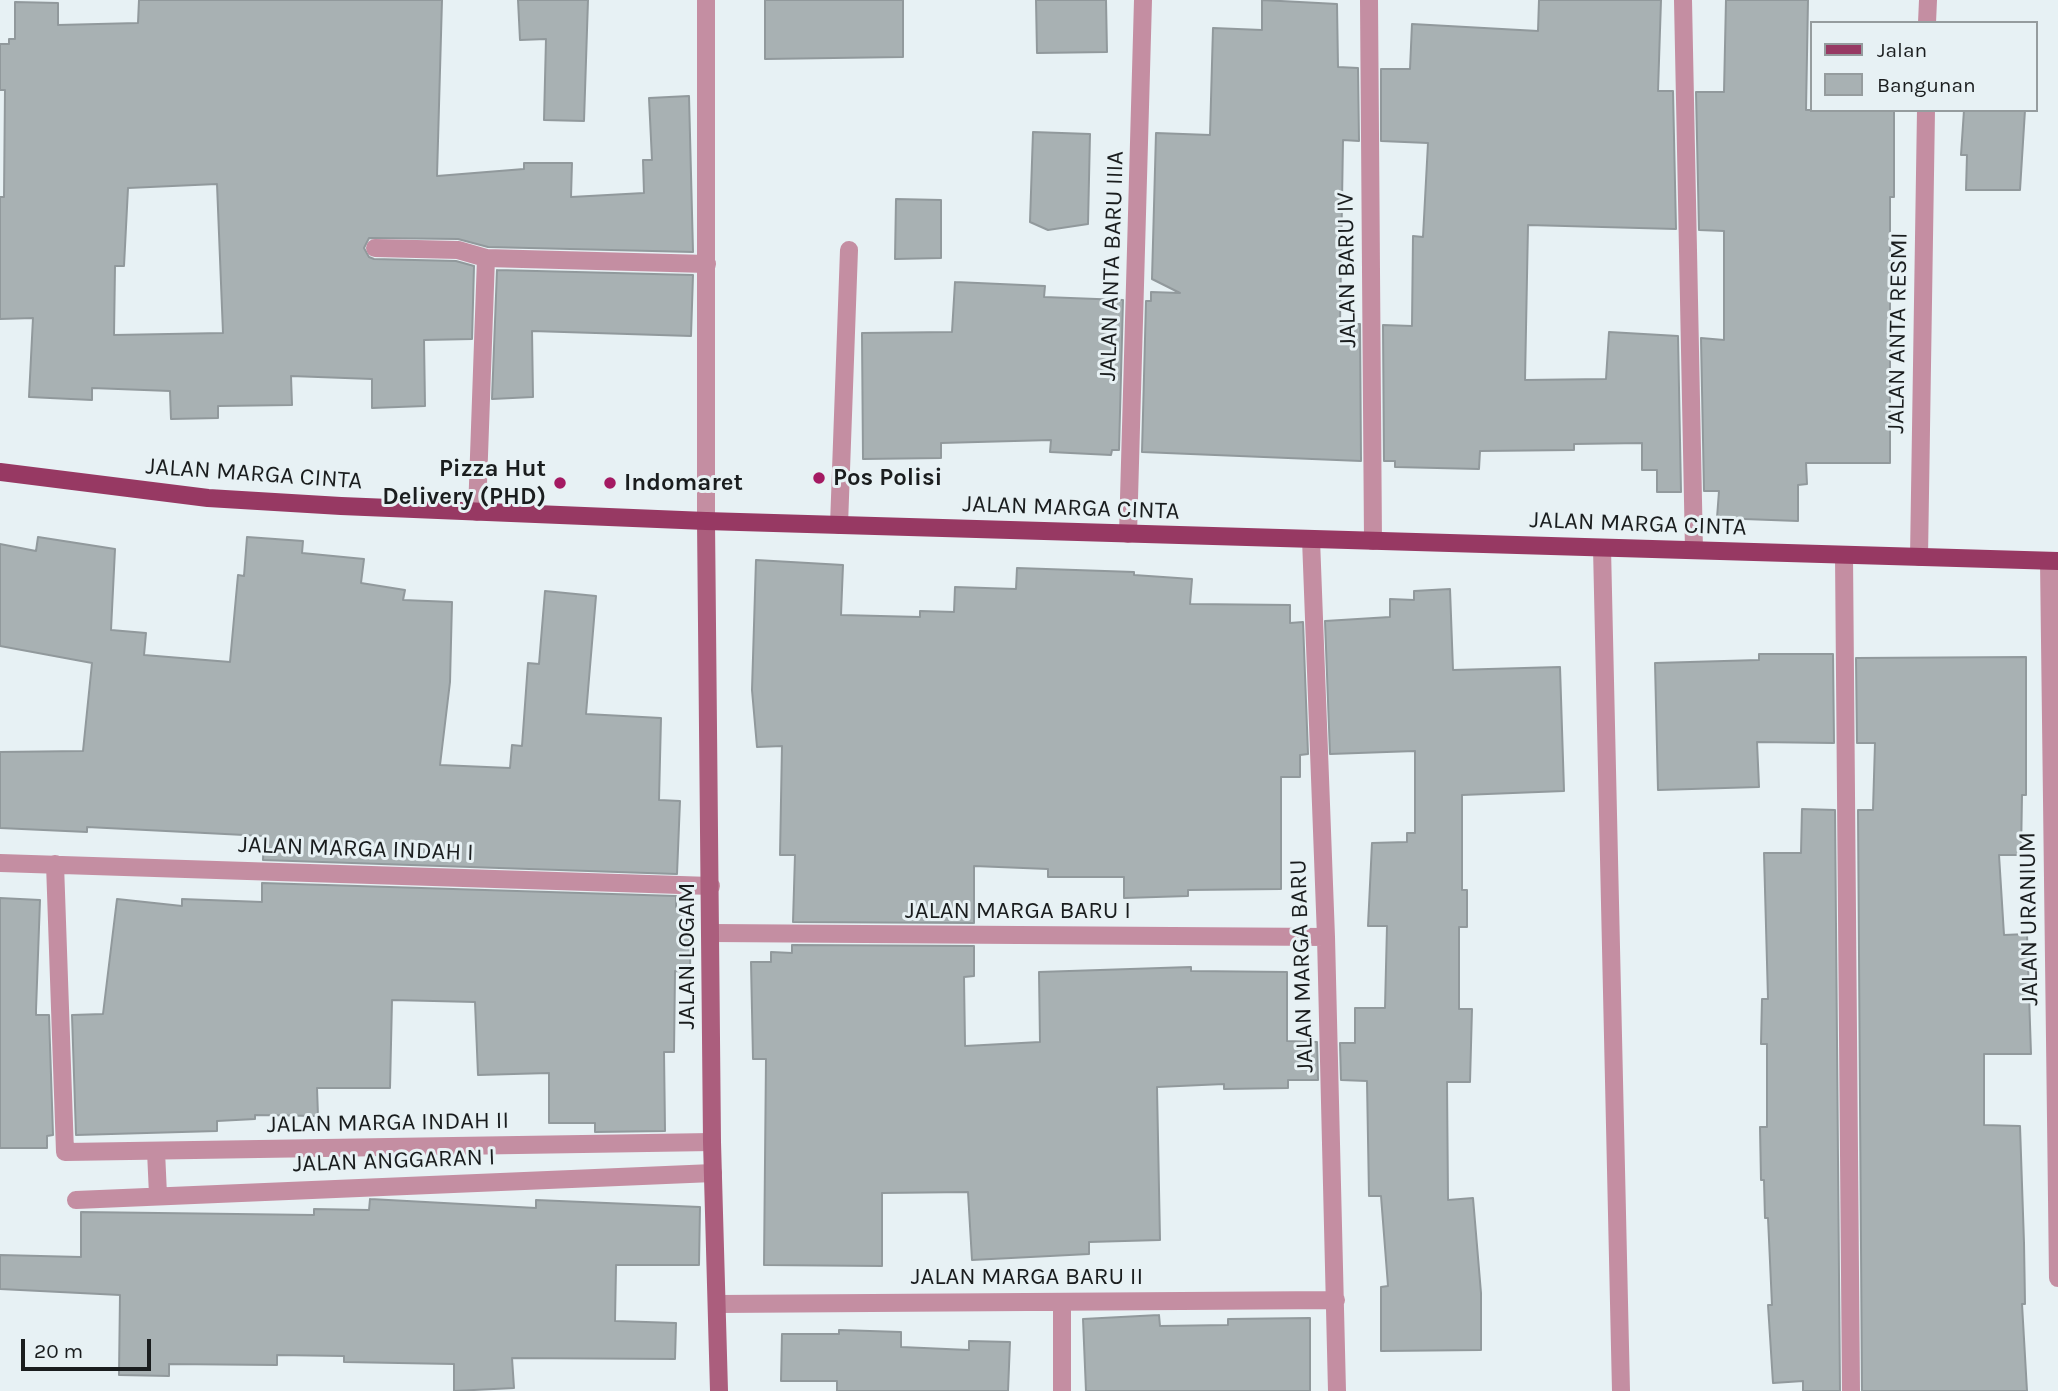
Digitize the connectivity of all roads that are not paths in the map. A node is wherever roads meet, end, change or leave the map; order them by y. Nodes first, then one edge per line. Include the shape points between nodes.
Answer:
1 (706, 0) edge
2 (1143, 0) edge
3 (1369, 0) edge
4 (1683, 0) edge
5 (1928, 0) edge
6 (1927, 21) edge
7 (1926, 112) edge
8 (375, 248) dead end
9 (849, 250) dead end
10 (486, 258) junction
11 (707, 264) junction
12 (0, 472) edge
13 (477, 512) junction
14 (702, 521) junction
15 (839, 525) junction
16 (1128, 534) junction
17 (1311, 539) junction
18 (1373, 541) junction
19 (1602, 548) junction
20 (1694, 550) junction
21 (1844, 555) junction
22 (1919, 557) junction
23 (2054, 561) edge
24 (0, 863) edge
25 (55, 864) junction
26 (711, 886) junction
27 (711, 933) junction
28 (1326, 937) junction
29 (712, 1142) junction
30 (156, 1151) junction
31 (713, 1173) junction
32 (158, 1195) junction
33 (76, 1200) dead end
34 (2058, 1278) edge
35 (1336, 1300) junction
36 (1062, 1302) junction
37 (718, 1304) junction
38 (719, 1391) edge
39 (1062, 1391) edge
40 (1336, 1391) edge
41 (1621, 1391) edge
42 (1851, 1391) edge

1 - 11 street
2 - 16 street, JALAN ANTA BARU IIIA
3 - 18 street, JALAN BARU IV
4 - 20 street
5 - 6 street
7 - 22 street, JALAN ANTA RESMI
8 - 10 street via 458,250
9 - 15 street
10 - 11 street
10 - 13 street
11 - 14 street
12 - 13 main road, JALAN MARGA CINTA via 208,498
13 - 14 main road, JALAN MARGA CINTA
14 - 15 main road, JALAN MARGA CINTA
14 - 26 street, JALAN LOGAM
15 - 16 main road, JALAN MARGA CINTA
16 - 17 main road, JALAN MARGA CINTA
17 - 18 main road, JALAN MARGA CINTA
17 - 28 street, JALAN MARGA BARU
18 - 19 main road, JALAN MARGA CINTA
19 - 20 main road, JALAN MARGA CINTA
19 - 41 street
20 - 21 main road, JALAN MARGA CINTA
21 - 22 main road, JALAN MARGA CINTA
21 - 42 street
22 - 23 main road, JALAN MARGA CINTA
23 - 34 street, JALAN URANIUM
24 - 25 street, JALAN MARGA INDAH I
25 - 26 street, JALAN MARGA INDAH I
25 - 30 street, JALAN MARGA INDAH II via 65,1152
26 - 27 street, JALAN LOGAM
27 - 28 street, JALAN MARGA BARU I
27 - 29 street, JALAN LOGAM
28 - 35 street, JALAN MARGA BARU
29 - 30 street, JALAN MARGA INDAH II
29 - 31 street, JALAN LOGAM
30 - 32 street
31 - 32 street, JALAN ANGGARAN I
31 - 37 street, JALAN LOGAM
32 - 33 street, JALAN ANGGARAN I
35 - 36 street, JALAN MARGA BARU II
35 - 40 street, JALAN MARGA BARU
36 - 37 street, JALAN MARGA BARU II
36 - 39 street
37 - 38 street, JALAN LOGAM

